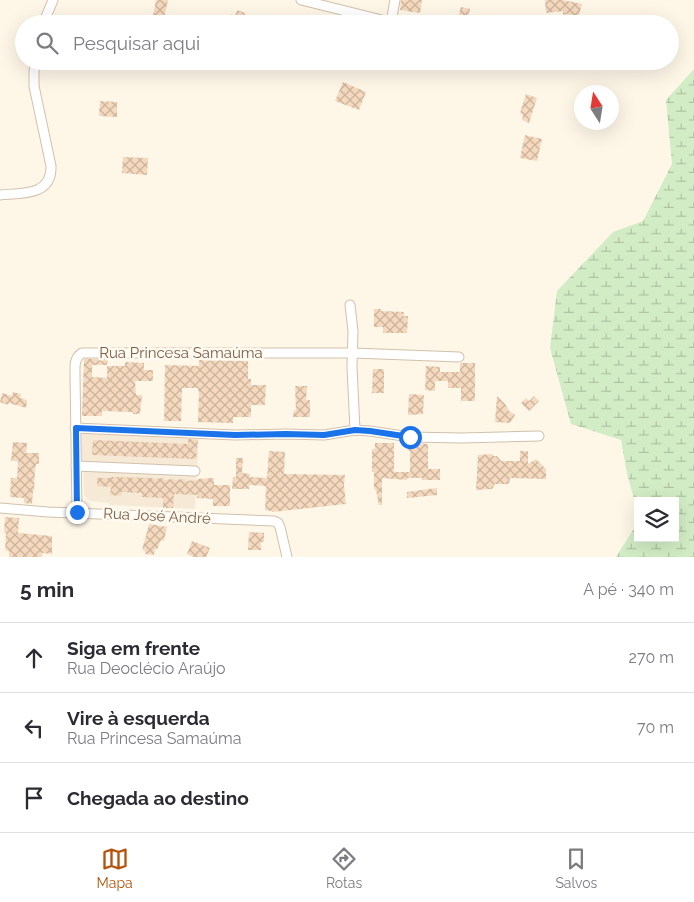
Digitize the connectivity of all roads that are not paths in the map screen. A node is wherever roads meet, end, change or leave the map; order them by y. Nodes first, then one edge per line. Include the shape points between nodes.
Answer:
1 (52, 0) edge
2 (301, 0) edge
3 (395, 0) edge
4 (46, 15) edge
5 (362, 15) edge
6 (394, 15) edge
7 (34, 70) edge
8 (0, 196) edge
9 (350, 305) dead end
10 (352, 353) junction
11 (459, 357) dead end
12 (76, 428) junction
13 (355, 430) junction
14 (539, 436) dead end
15 (76, 466) junction
16 (195, 471) dead end
17 (0, 508) edge
18 (77, 512) junction
19 (286, 557) edge

1 - 4 street
2 - 5 street
3 - 6 street
7 - 8 street via 34,86 51,172 47,184 36,191
9 - 10 street
10 - 11 street
10 - 12 street, Rua Princesa Samaúma via 82,352 75,365
10 - 13 street
12 - 13 street via 235,435 324,435
12 - 15 street, Rua Princesa Samaúma
13 - 14 street via 410,437
15 - 16 street
15 - 18 street, Rua Princesa Samaúma
17 - 18 street, Rua José André
18 - 19 street, Rua José André via 274,521 280,526

